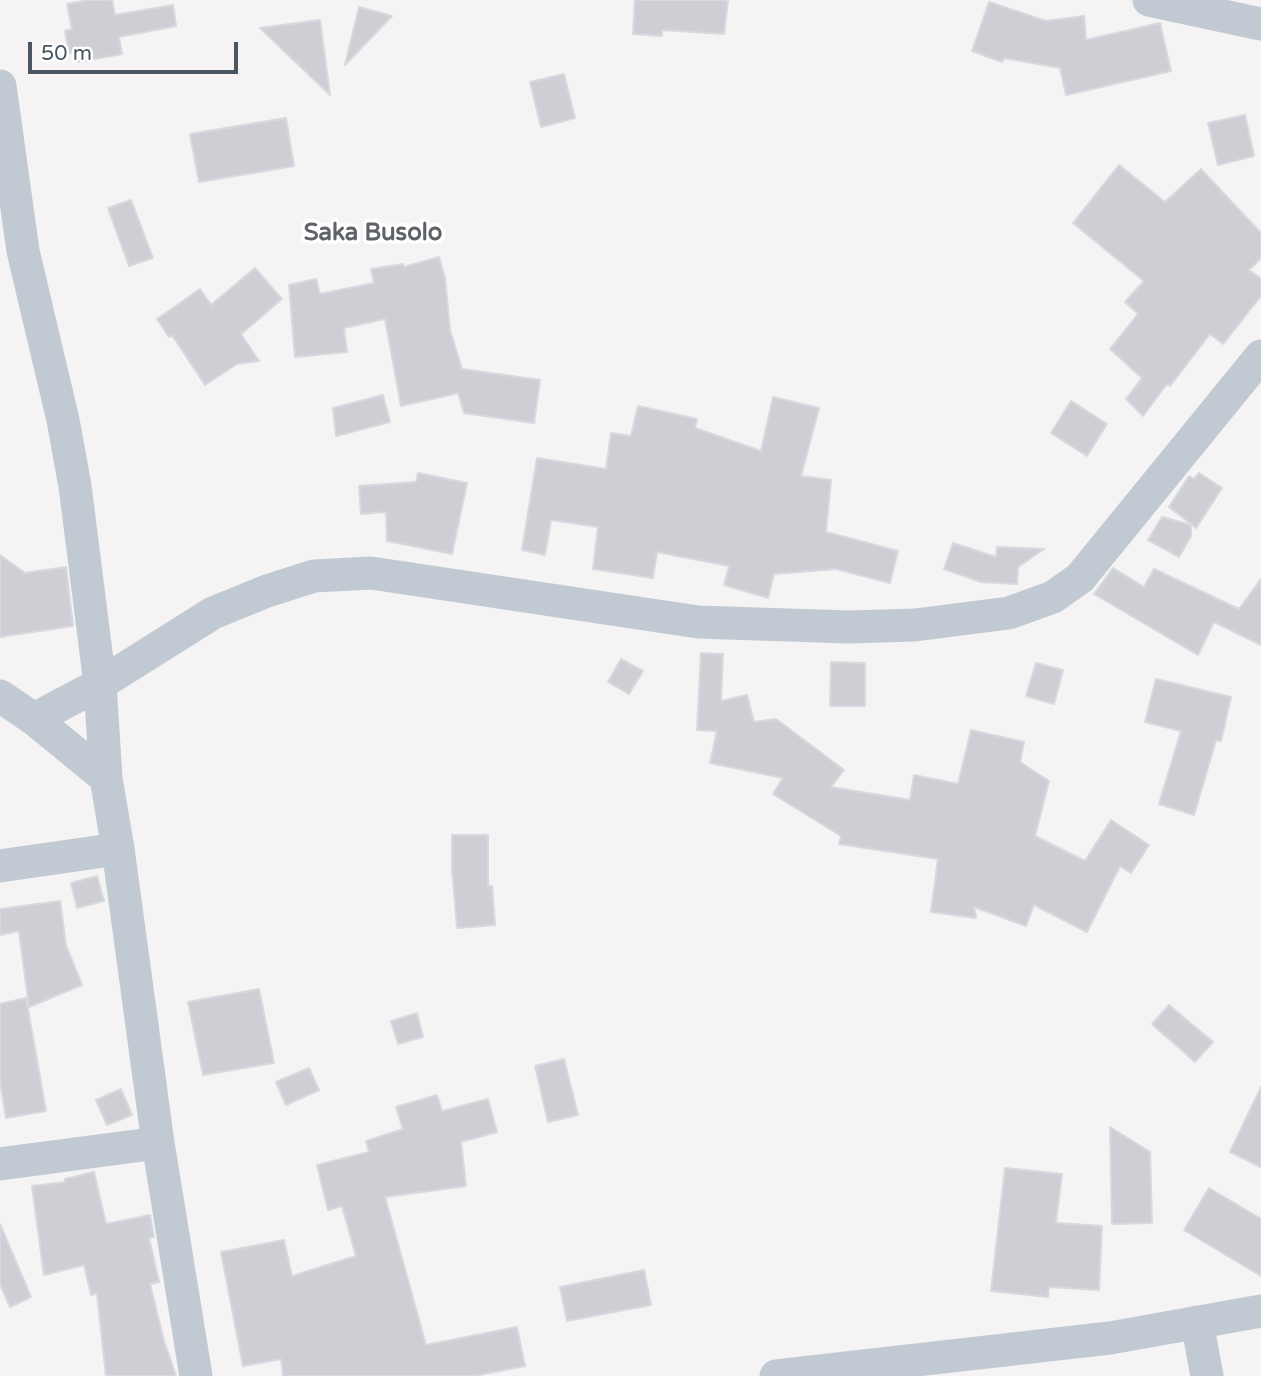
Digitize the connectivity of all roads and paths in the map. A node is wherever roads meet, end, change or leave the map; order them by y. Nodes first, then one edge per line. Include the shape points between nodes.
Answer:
1 (1149, 0) edge
2 (1261, 24) edge
3 (0, 86) edge
4 (1261, 356) edge
5 (100, 684) junction
6 (0, 696) edge
7 (34, 719) junction
8 (106, 778) junction
9 (118, 849) junction
10 (0, 866) edge
11 (158, 1143) junction
12 (0, 1164) edge
13 (1261, 1311) edge
14 (1197, 1322) junction
15 (933, 1368) edge
16 (196, 1376) edge
17 (776, 1376) edge
18 (1207, 1376) edge

1 - 2 street
3 - 5 street via 23,251 75,486
4 - 5 street via 1080,579 1053,597 1009,613 915,625 698,622 371,573 314,576 213,613
5 - 7 street
5 - 8 street
6 - 7 street
7 - 8 street
8 - 9 street
9 - 10 street
9 - 11 street
11 - 12 street
11 - 16 street
13 - 14 street
14 - 15 street
14 - 18 street
15 - 17 street

